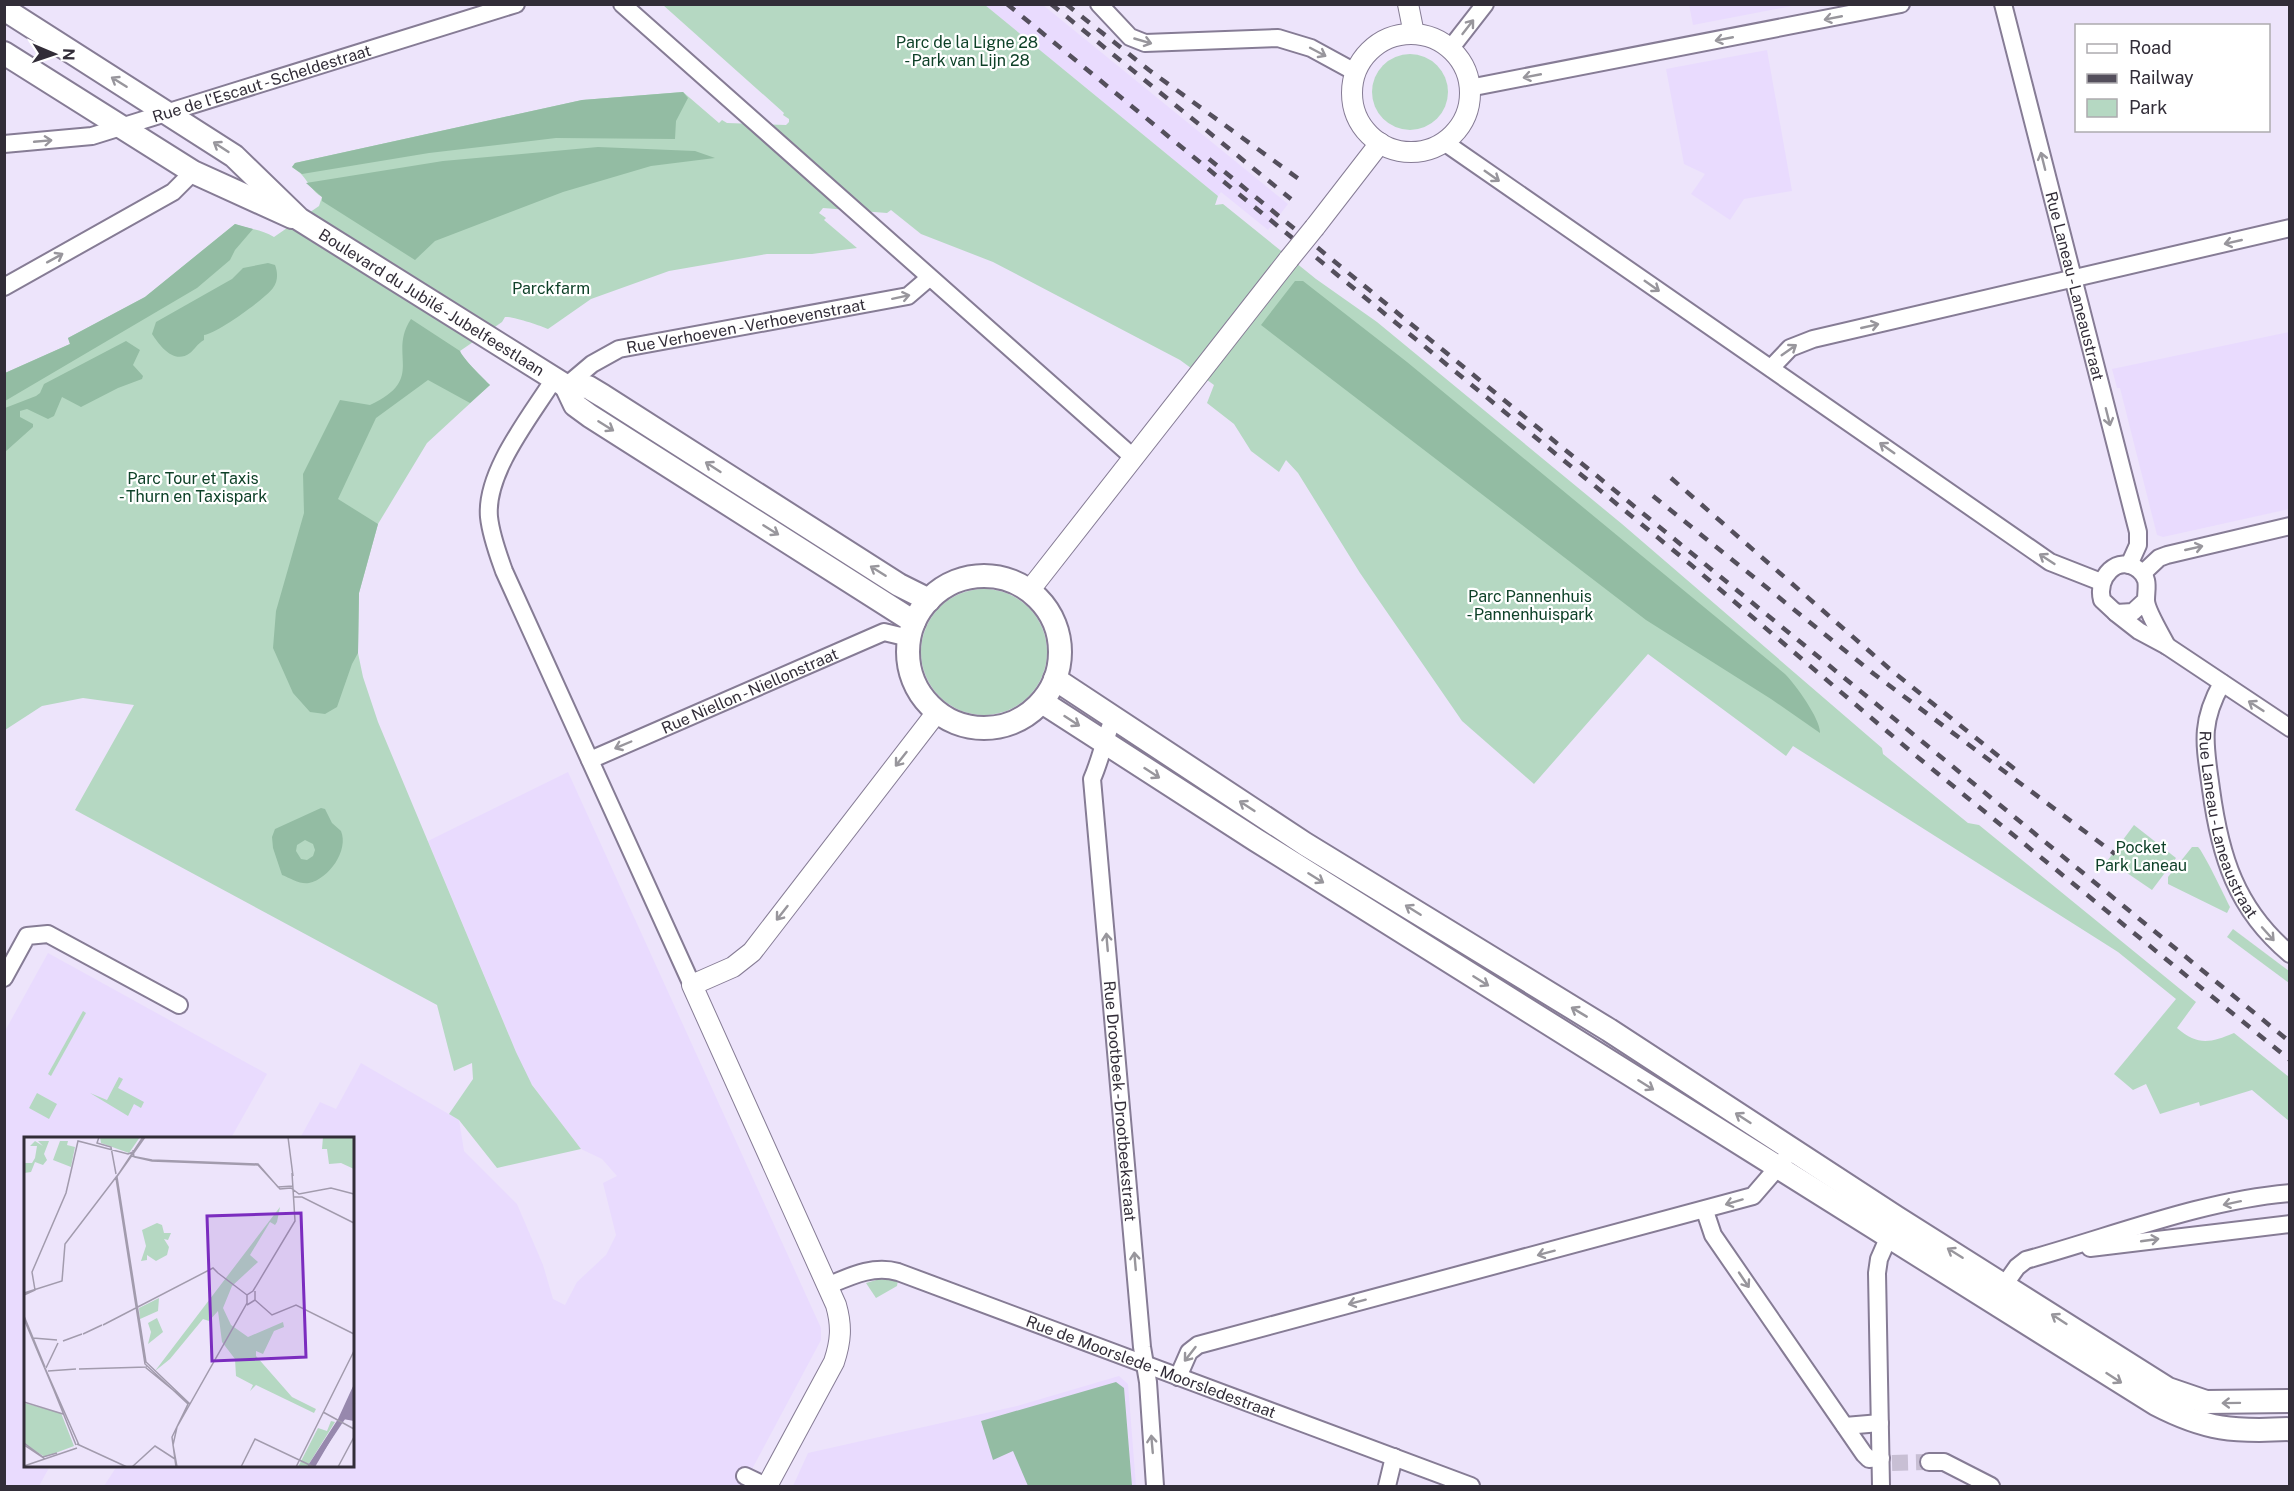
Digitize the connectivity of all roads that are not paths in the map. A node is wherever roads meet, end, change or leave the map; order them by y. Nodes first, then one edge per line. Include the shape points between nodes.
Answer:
1 (516, 4) edge
2 (622, 4) edge
3 (1098, 4) edge
4 (1408, 4) edge
5 (1485, 4) edge
6 (1901, 4) edge
7 (2003, 4) edge
8 (4, 9) edge
9 (1414, 34) junction
10 (1450, 49) junction
11 (4, 53) edge
12 (1355, 72) junction
13 (1469, 88) junction
14 (169, 113) junction
15 (121, 127) junction
16 (1444, 142) junction
17 (1380, 143) junction
18 (4, 144) edge
19 (193, 172) junction
20 (299, 219) junction
21 (2289, 228) edge
22 (928, 278) junction
23 (2073, 279) junction
24 (4, 287) edge
25 (1771, 368) junction
26 (560, 383) junction
27 (1134, 458) junction
28 (2289, 526) edge
29 (2136, 569) junction
30 (2100, 582) junction
31 (1029, 591) junction
32 (929, 600) junction
33 (2146, 600) junction
34 (2115, 613) junction
35 (912, 630) junction
36 (2167, 646) junction
37 (1055, 680) junction
38 (2222, 683) junction
39 (1042, 702) junction
40 (937, 712) junction
41 (1113, 720) junction
42 (2289, 728) edge
43 (1103, 741) junction
44 (590, 760) junction
45 (2289, 954) edge
46 (4, 978) edge
47 (692, 985) junction
48 (179, 1005) dead end
49 (1785, 1159) junction
50 (2289, 1193) edge
51 (1705, 1211) junction
52 (2289, 1224) edge
53 (1893, 1227) junction
54 (2050, 1253) junction
55 (827, 1286) junction
56 (2000, 1292) junction
57 (1146, 1365) junction
58 (1178, 1377) junction
59 (2289, 1401) edge
60 (1880, 1423) junction
61 (1845, 1426) junction
62 (2289, 1429) edge
63 (1394, 1458) junction
64 (1884, 1461) junction
65 (1929, 1462) tunnel mouth
66 (745, 1476) dead end
67 (766, 1486) edge
68 (1155, 1486) edge
69 (1387, 1486) edge
70 (1471, 1486) edge
71 (1881, 1486) edge
72 (1990, 1486) edge

1 - 14 street, Rue de l'Escaut - Scheldestraat
2 - 22 street
3 -> 12 street via 1130,37 1145,43 1278,38 1311,48
4 - 9 street
10 -> 5 street
6 -> 13 street
23 -> 7 street, Rue Laneau - Laneaustraat
14 -> 8 main road, Boulevard du Jubilé - Jubelfeestlaan
9 - 10 street
9 - 12 street via 1380,42
10 - 13 street via 1464,69
11 - 15 main road, Boulevard du Jubilé - Jubelfeestlaan
12 - 17 street via 1353,105 1363,126
13 - 16 street via 1461,124
14 - 15 street, Rue de l'Escaut - Scheldestraat
20 -> 14 main road, Boulevard du Jubilé - Jubelfeestlaan via 234,156
18 -> 15 street, Rue de l'Escaut - Scheldestraat via 82,137
15 - 19 main road, Boulevard du Jubilé - Jubelfeestlaan
16 - 17 street via 1406,152
16 -> 25 street
17 - 27 street, bridge
19 - 20 main road, Boulevard du Jubilé - Jubelfeestlaan
24 -> 19 street via 173,192
20 - 26 main road, Boulevard du Jubilé - Jubelfeestlaan
21 -> 23 street
26 -> 22 street, Rue Verhoeven - Verhoevenstraat via 619,349 908,296
22 - 27 street
25 -> 23 street via 1790,348 1813,339
23 -> 29 street, Rue Laneau - Laneaustraat via 2138,532
30 -> 25 street via 2050,562
32 -> 26 main road via 899,585 588,387
26 -> 35 main road via 575,405 590,416
26 - 44 street, Rue Verhoeven - Verhoevenstraat via 504,460 489,515 504,571
27 - 31 street
29 -> 28 street via 2167,555
29 - 30 street via 2112,568
29 - 33 street via 2148,586
30 - 34 street via 2102,600
31 - 32 main road via 1002,578 972,577 944,588
31 - 37 main road via 1046,608 1058,635
32 - 35 main road
33 - 34 street via 2133,612
33 - 36 street
34 - 36 street via 2139,632
35 - 40 main road via 911,674 921,695
35 -> 44 street, Rue Niellon - Niellonstraat via 884,632
36 - 38 street
37 - 39 main road
37 - 41 main road
42 -> 38 street
38 -> 45 street, Rue Laneau - Laneaustraat via 2209,708 2205,728 2220,846 2250,911
39 - 40 main road via 1028,714 998,727 966,726
39 -> 43 main road
40 -> 47 street via 752,952 733,967
41 - 43 street, Rue Drootbeek - Drootbeekstraat
49 -> 41 main road via 1609,1030 1305,844
43 -> 49 main road
57 -> 43 street, Rue Drootbeek - Drootbeekstraat via 1092,779
44 - 47 street, Rue Verhoeven - Verhoevenstraat
46 - 48 street via 27,936 54,935
47 - 55 street
49 -> 51 street via 1753,1196
49 - 53 main road
50 -> 54 street via 2106,1234
51 -> 58 street via 1198,1345 1189,1352
51 -> 61 street via 1713,1235
54 -> 52 street
53 - 56 main road
53 - 60 street via 1877,1273
54 - 56 street via 2026,1260
55 - 57 street, Rue de Moorslede - Moorsledestraat via 867,1270 890,1270
55 - 67 street via 841,1324 840,1345
59 -> 56 main road via 2227,1403 2189,1397 2168,1389
56 -> 62 main road via 2175,1414 2225,1430
57 - 58 street, Rue de Moorslede - Moorsledestraat
68 -> 57 street, Rue Drootbeek - Drootbeekstraat
58 - 63 street, Rue de Moorslede - Moorsledestraat
60 - 61 street
60 - 64 street
61 - 64 street via 1869,1459
63 - 69 street
63 - 70 street, Rue de Moorslede - Moorsledestraat
64 - 71 street
65 - 72 street via 1944,1462
66 - 67 street

